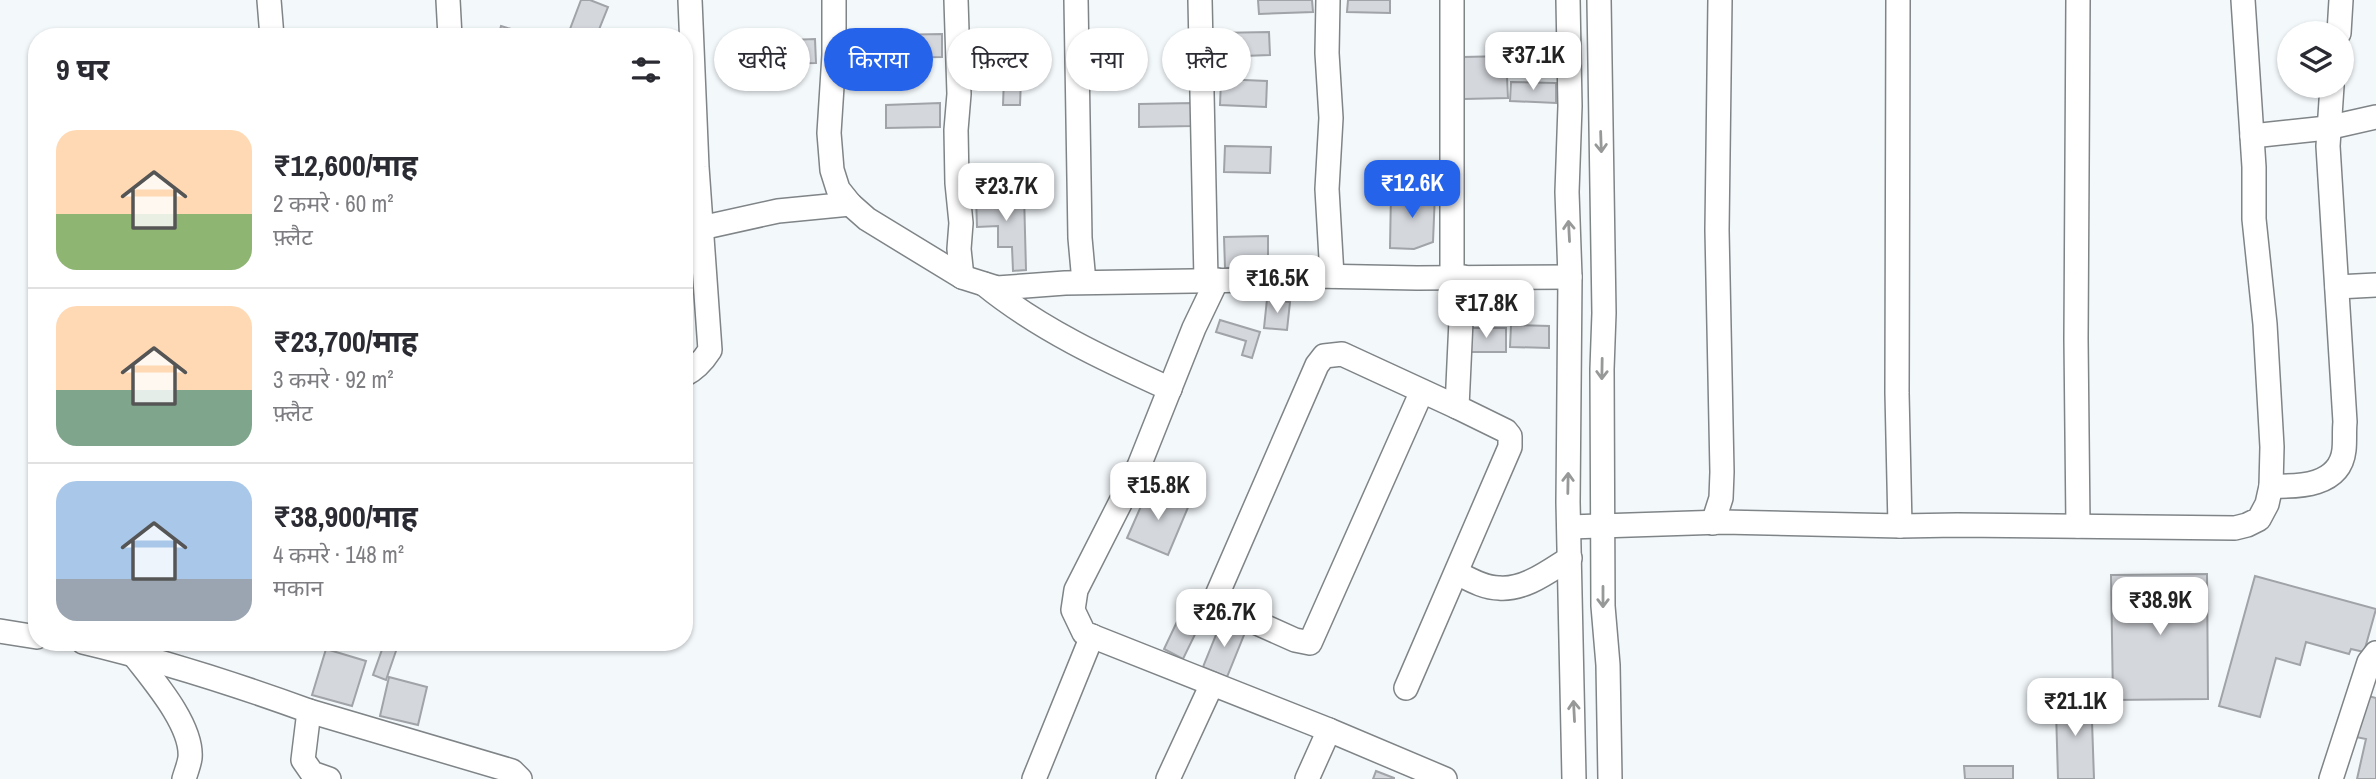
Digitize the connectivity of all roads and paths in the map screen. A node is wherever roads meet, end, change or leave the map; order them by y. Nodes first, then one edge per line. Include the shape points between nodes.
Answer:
1 (270, 0) edge
2 (448, 0) edge
3 (690, 0) edge
4 (834, 0) edge
5 (956, 0) edge
6 (1076, 0) edge
7 (1200, 0) edge
8 (1328, 0) edge
9 (1452, 0) edge
10 (1568, 0) edge
11 (1599, 0) edge
12 (1720, 0) edge
13 (1898, 0) edge
14 (2078, 0) edge
15 (2243, 0) edge
16 (2342, 0) edge
17 (2340, 21) edge
18 (272, 28) edge
19 (450, 28) edge
20 (689, 28) edge
21 (2331, 98) edge
22 (2376, 117) edge
23 (693, 123) edge
24 (2327, 128) junction
25 (2252, 136) junction
26 (849, 204) junction
27 (701, 228) junction
28 (1332, 276) junction
29 (1458, 277) junction
30 (1570, 277) junction
31 (1212, 280) junction
32 (973, 281) junction
33 (1084, 282) junction
34 (2376, 285) edge
35 (2337, 288) junction
36 (693, 369) edge
37 (1170, 390) junction
38 (1422, 391) junction
39 (1457, 407) junction
40 (2271, 486) junction
41 (1713, 523) junction
42 (1604, 526) junction
43 (1900, 526) junction
44 (2078, 526) junction
45 (1569, 527) junction
46 (1570, 558) junction
47 (1457, 573) junction
48 (0, 631) edge
49 (28, 636) edge
50 (1091, 636) junction
51 (136, 651) edge
52 (142, 651) edge
53 (2376, 653) edge
54 (1212, 684) junction
55 (1406, 688) dead end
56 (309, 711) junction
57 (1329, 730) junction
58 (184, 779) edge
59 (329, 779) edge
60 (520, 779) edge
61 (1036, 779) edge
62 (1168, 779) edge
63 (1307, 779) edge
64 (1445, 779) edge
65 (1574, 779) edge
66 (1610, 779) edge
67 (2332, 779) edge

1 - 18 street
2 - 19 street
3 - 20 street
4 - 26 street via 831,170
5 - 32 street via 959,249
6 - 33 street
7 - 31 street
8 - 28 street via 1331,118 1327,189
9 - 29 street
30 -> 10 street
11 -> 42 street
12 - 41 street via 1717,230 1722,472 1721,498
13 - 43 street
14 - 44 street
15 - 25 street
16 - 17 street
21 - 24 street
22 - 24 street
23 - 27 street
24 - 25 street
24 - 35 street
25 - 40 street via 2254,219 2270,376
26 - 27 street via 778,211
26 - 32 street via 866,219
27 - 36 street via 710,350
28 - 29 street
28 - 31 street
29 - 30 street
29 - 39 street
45 -> 30 street
31 - 33 street
31 - 37 street
32 - 33 street via 997,288
32 - 37 street via 1069,341
34 - 35 street
35 - 40 street via 2344,453 2328,479 2295,487
37 - 50 street via 1139,466 1076,590 1073,610 1084,633
38 - 38 street via 1342,354 1324,356 1217,595 1221,607 1310,643
38 - 39 street
39 - 47 street via 1510,436 1510,447
40 - 44 street via 2259,519 2248,526
41 - 42 street
41 - 43 street
42 - 45 street
42 -> 66 street
43 - 44 street
45 - 46 street
46 - 47 street via 1522,585 1499,589
65 -> 46 street
47 - 55 street
48 - 49 street
50 - 54 street
50 - 61 street
51 - 58 street via 184,729 190,756
52 - 56 street
53 - 67 street via 2369,662
54 - 57 street
54 - 62 street
56 - 59 street via 303,760 312,773
56 - 60 street via 512,771
57 - 63 street
57 - 64 street

